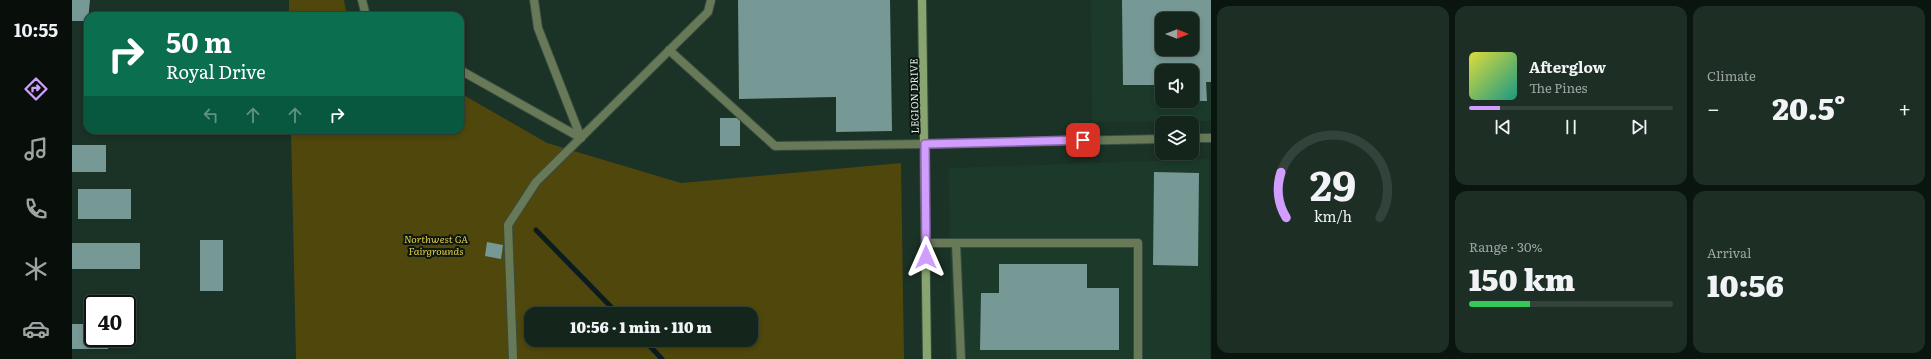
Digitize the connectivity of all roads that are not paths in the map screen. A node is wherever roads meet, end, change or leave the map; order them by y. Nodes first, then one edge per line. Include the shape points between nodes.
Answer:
1 (362, 0) edge
2 (534, 0) edge
3 (711, 0) edge
4 (922, 0) edge
5 (365, 12) edge
6 (669, 50) junction
7 (464, 72) edge
8 (581, 138) junction
9 (1199, 138) edge
10 (1211, 138) edge
11 (1155, 139) edge
12 (925, 144) junction
13 (925, 243) junction
14 (956, 243) junction
15 (513, 359) edge
16 (927, 359) edge
17 (961, 359) edge
18 (1138, 359) edge

1 - 5 street
2 - 8 street via 538,28
3 - 6 street via 708,12
4 - 12 street, LEGION DRIVE
6 - 8 street
6 - 12 street via 775,146
7 - 8 street
8 - 15 street via 536,182 508,225
9 - 10 street
11 - 12 street
12 - 13 street, LEGION DRIVE
13 - 14 street
13 - 16 street, LEGION DRIVE
14 - 17 street
14 - 18 street via 1138,243

